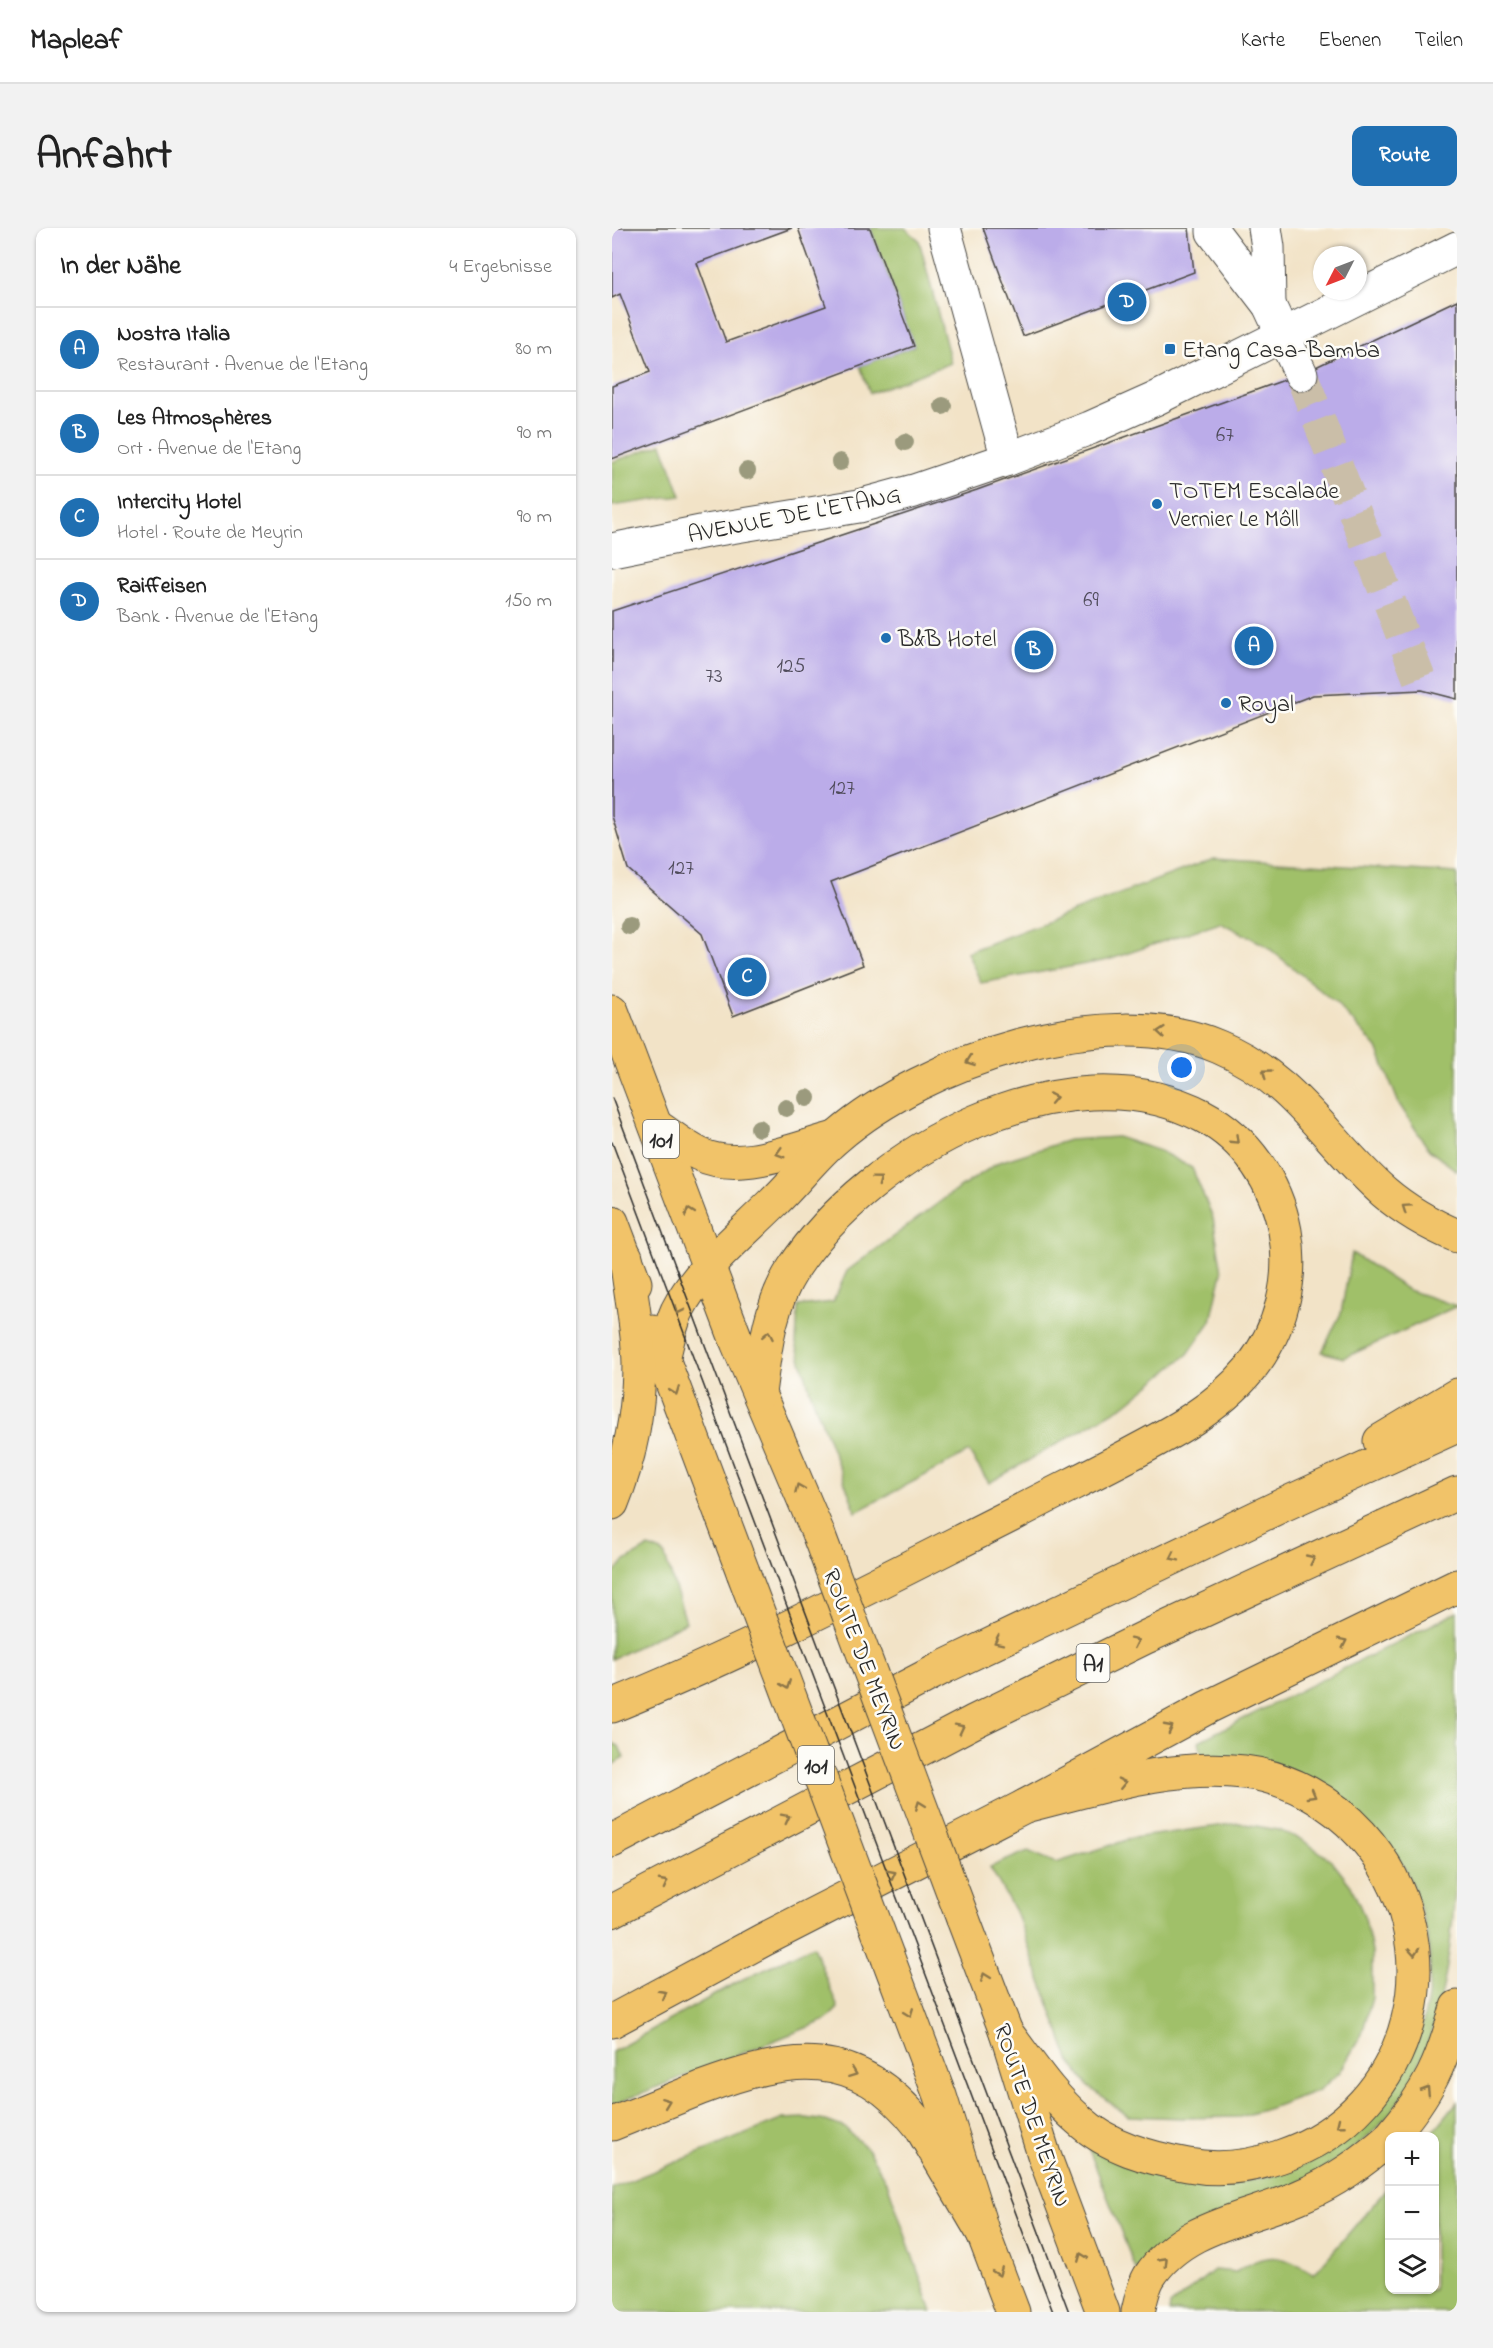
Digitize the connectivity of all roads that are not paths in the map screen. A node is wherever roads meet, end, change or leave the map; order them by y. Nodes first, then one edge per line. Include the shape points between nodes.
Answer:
1 (944, 228) edge
2 (1213, 228) edge
3 (1265, 228) edge
4 (1457, 248) edge
5 (1269, 305) junction
6 (1283, 334) junction
7 (1301, 374) tunnel mouth
8 (1008, 459) junction
9 (612, 550) edge
10 (612, 1011) edge
11 (656, 1126) junction
12 (836, 1137) junction
13 (612, 1222) edge
14 (1457, 1236) edge
15 (626, 1257) junction
16 (709, 1267) junction
17 (663, 1359) junction
18 (759, 1393) junction
19 (1457, 1395) edge
20 (1457, 1426) edge
21 (1457, 1493) edge
22 (612, 1503) edge
23 (1227, 1532) junction
24 (1457, 1586) edge
25 (612, 1706) edge
26 (1025, 1806) junction
27 (612, 1841) edge
28 (612, 1911) edge
29 (1457, 2007) edge
30 (612, 2021) edge
31 (1006, 2032) junction
32 (612, 2124) edge
33 (1394, 2132) edge
34 (1385, 2141) edge
35 (983, 2232) junction
36 (1013, 2312) edge
37 (1103, 2312) edge
38 (1138, 2312) edge

1 - 8 street
2 - 5 street
3 - 5 street
4 - 6 street, AVENUE DE L'ETANG
5 - 6 street
6 - 7 street
6 - 8 street, AVENUE DE L'ETANG via 1114,418
8 - 9 street, AVENUE DE L'ETANG via 859,506
10 - 11 main road, ROUTE DE MEYRIN / 101
12 -> 11 main road via 756,1160 730,1163 699,1155
16 -> 11 main road, ROUTE DE MEYRIN / 101
14 -> 12 main road via 1403,1207 1384,1192 1271,1076 1218,1046 1179,1034 1107,1031 1019,1045 935,1076 869,1113
12 - 16 main road
13 - 15 main road, 101
15 - 17 main road, 101
15 - 22 main road via 639,1362 638,1396 633,1431
16 -> 17 main road via 676,1313
16 - 18 main road, ROUTE DE MEYRIN / 101
17 -> 35 main road, 101, bridge via 940,2096
18 -> 25 main road via 773,1307 792,1270 823,1230 864,1191 905,1161 940,1139 1005,1110 1092,1092 1139,1094 1179,1104 1235,1139 1260,1167 1276,1198 1288,1252 1281,1312 1249,1370 1203,1413 1138,1450 707,1667
31 -> 18 main road, ROUTE DE MEYRIN / 101, bridge via 818,1533
19 - 23 main road
20 - 23 main road
28 -> 21 main road, A1 via 973,1722 1177,1622
23 -> 27 main road via 946,1666
26 -> 24 main road via 1208,1707
30 -> 26 main road
26 -> 31 main road via 1185,1771 1243,1772 1286,1782 1341,1815 1386,1866 1411,1929 1414,1987 1405,2032 1395,2057 1366,2098 1313,2143 1250,2166 1197,2167 1174,2163 1144,2156 1098,2134 1055,2096
33 -> 29 main road via 1431,2083
37 -> 31 main road, ROUTE DE MEYRIN / 101 via 1044,2155
32 -> 35 main road via 764,2067 805,2063 838,2067 874,2081 909,2112
38 -> 34 main road via 1149,2278 1181,2244 1337,2179
35 -> 36 main road, 101

